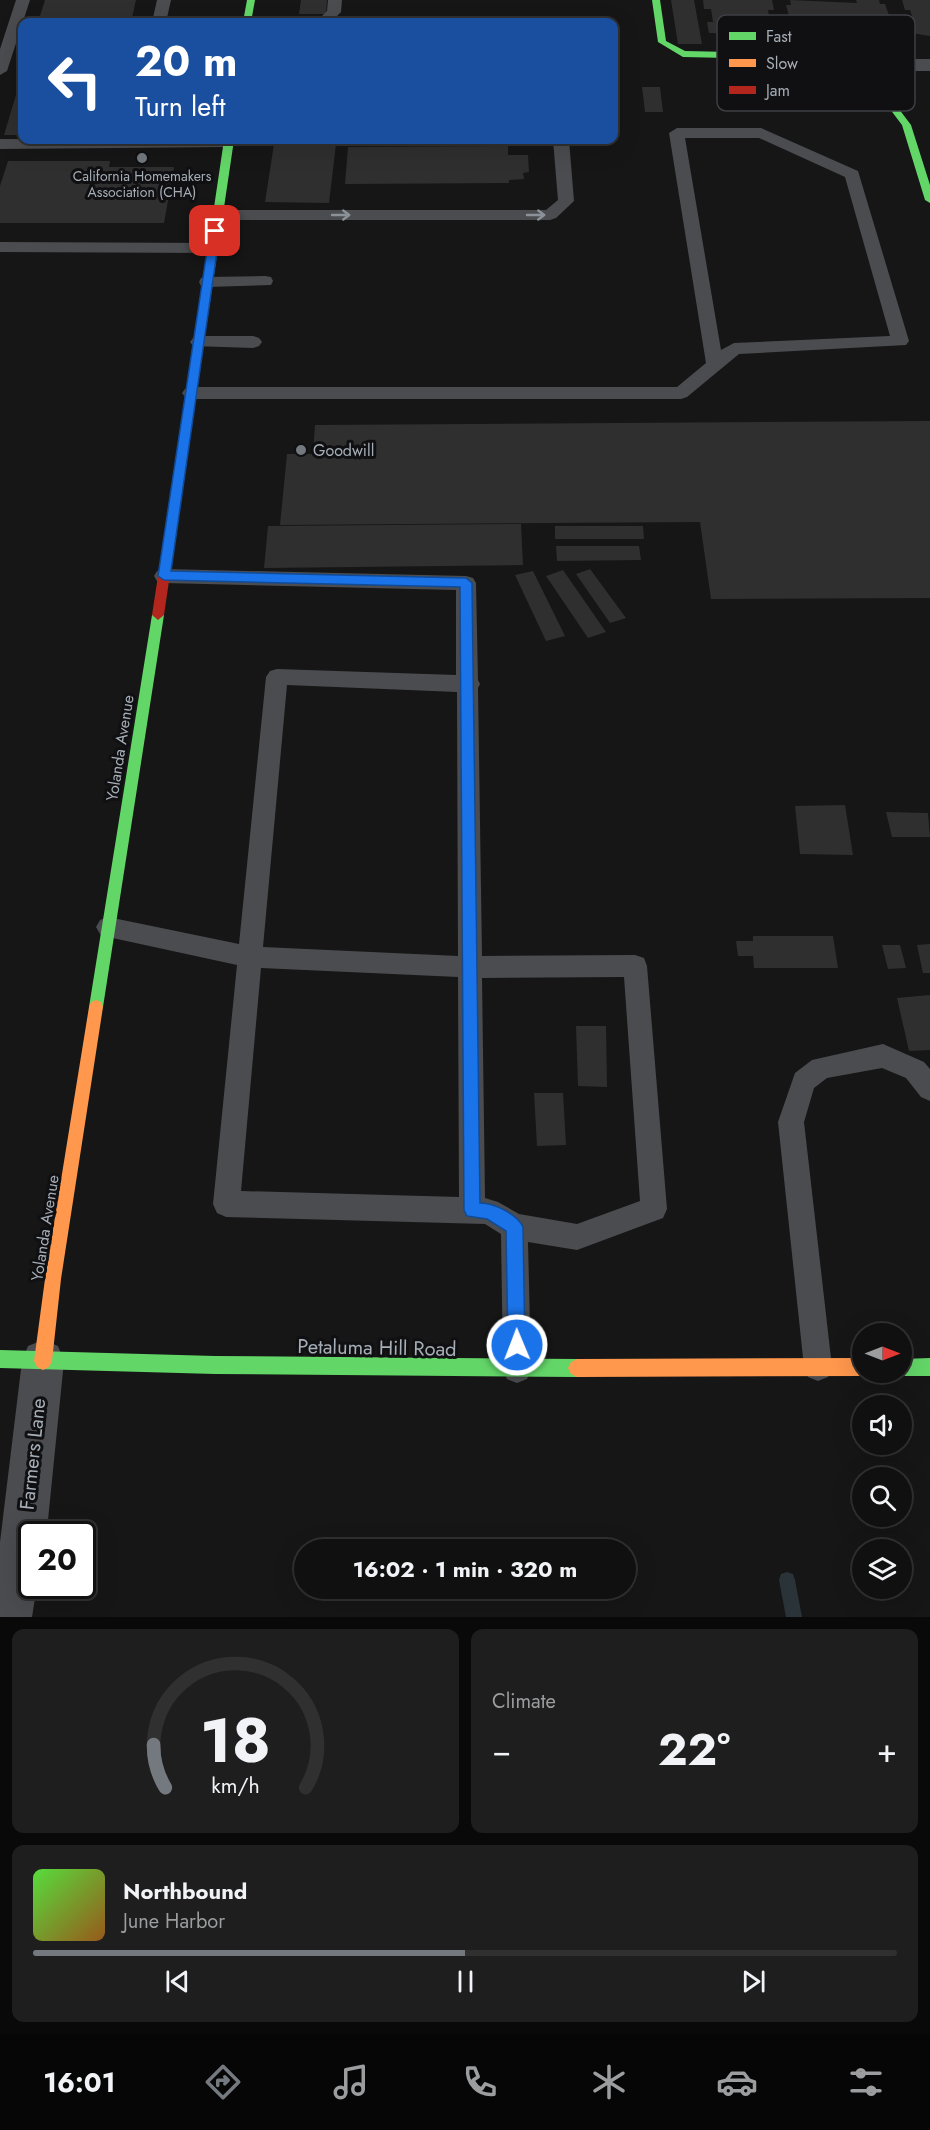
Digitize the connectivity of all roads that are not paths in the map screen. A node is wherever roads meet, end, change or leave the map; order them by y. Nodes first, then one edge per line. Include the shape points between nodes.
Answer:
1 (23, 0) edge
2 (164, 0) edge
3 (251, 0) edge
4 (334, 0) edge
5 (656, 0) edge
6 (160, 18) edge
7 (248, 18) edge
8 (327, 18) edge
9 (717, 55) edge
10 (0, 71) edge
11 (896, 111) edge
12 (0, 144) edge
13 (18, 144) edge
14 (229, 144) edge
15 (561, 144) edge
16 (930, 200) edge
17 (218, 215) junction
18 (0, 247) edge
19 (213, 248) junction
20 (265, 281) dead end
21 (207, 282) junction
22 (199, 342) junction
23 (253, 342) dead end
24 (715, 366) junction
25 (191, 393) junction
26 (164, 576) junction
27 (469, 684) junction
28 (108, 927) junction
29 (249, 957) junction
30 (470, 968) junction
31 (930, 1089) edge
32 (472, 1210) junction
33 (514, 1227) junction
34 (0, 1359) edge
35 (43, 1361) junction
36 (818, 1367) junction
37 (852, 1367) edge
38 (912, 1367) edge
39 (930, 1367) edge
40 (517, 1369) junction
41 (9, 1617) edge

1 - 10 lane
2 - 6 lane
3 - 7 main road
4 - 8 lane via 334,12
5 - 9 main road via 663,42 683,54
11 - 16 main road via 906,124
12 - 13 lane
14 - 17 main road, Yolanda Avenue
17 -> 15 lane via 550,215 566,201
17 - 19 main road, Yolanda Avenue
18 - 19 lane
19 - 21 main road, Yolanda Avenue
20 - 21 lane
21 - 22 main road, Yolanda Avenue
22 - 23 lane
22 - 25 main road, Yolanda Avenue
24 - 24 lane via 734,349 900,341 852,174 761,133 677,133
24 - 25 lane via 681,393
25 - 26 main road, Yolanda Avenue
26 - 27 lane via 466,583
26 - 28 main road, Yolanda Avenue
27 - 29 lane via 277,677
27 - 30 lane
28 - 29 lane
28 - 35 main road, Yolanda Avenue
29 - 30 lane
29 - 32 lane via 226,1204
30 - 32 lane
30 - 33 lane via 635,966 654,1209 577,1237
31 - 36 lane via 915,1070 883,1056 821,1068 804,1081 791,1122
32 - 33 lane via 489,1211
33 - 40 lane
34 - 35 main road, Petaluma Hill Road
35 - 40 main road, Petaluma Hill Road
35 - 41 street, Farmers Lane via 26,1520
36 - 37 main road, Petaluma Hill Road
36 - 40 main road, Petaluma Hill Road
38 - 39 main road

